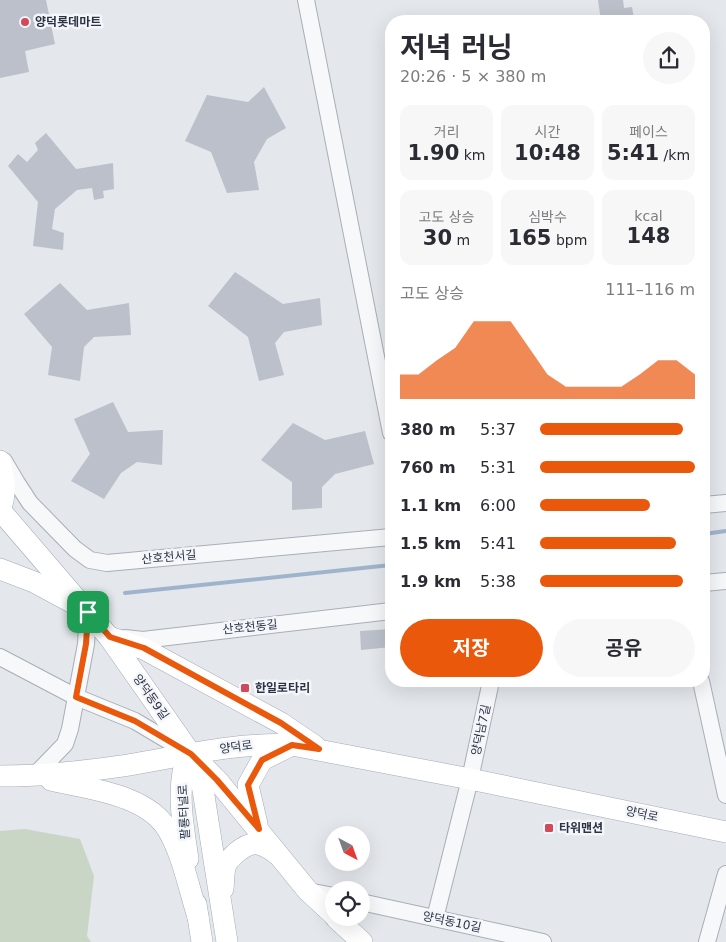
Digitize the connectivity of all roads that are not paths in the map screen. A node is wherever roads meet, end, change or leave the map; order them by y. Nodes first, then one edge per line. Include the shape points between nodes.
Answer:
1 (306, 0) edge
2 (385, 402) edge
3 (0, 452) edge
4 (0, 461) edge
5 (726, 503) edge
6 (710, 504) edge
7 (0, 510) edge
8 (385, 538) edge
9 (0, 569) edge
10 (726, 581) edge
11 (710, 582) edge
12 (85, 609) junction
13 (385, 612) edge
14 (110, 637) junction
15 (0, 657) edge
16 (490, 687) edge
17 (702, 687) edge
18 (76, 697) junction
19 (292, 745) junction
20 (319, 749) junction
21 (191, 754) junction
22 (0, 776) edge
23 (34, 776) junction
24 (470, 779) junction
25 (726, 795) edge
26 (259, 829) junction
27 (726, 832) edge
28 (282, 858) junction
29 (726, 874) edge
30 (308, 891) junction
31 (325, 894) edge
32 (370, 904) edge
33 (325, 907) edge
34 (198, 917) junction
35 (435, 918) junction
36 (224, 919) junction
37 (345, 926) edge
38 (202, 942) edge
39 (227, 942) edge
40 (362, 942) edge
41 (543, 942) edge
42 (707, 942) edge

1 - 2 street
3 - 8 street, 산호천서길 via 30,503 79,554 96,562
4 - 7 main road via 4,501
5 - 6 street
7 - 12 main road, 양덕동9길
9 - 12 main road via 34,582
10 - 11 street
12 - 14 main road, 양덕동9길
12 - 18 street via 86,644
13 - 14 street, 산호천동길 via 143,640
14 - 20 main road via 144,648 281,723
14 - 21 main road, 양덕동9길
15 - 18 street
16 - 24 street, 양덕남7길
17 - 25 street
18 - 21 street via 135,721
18 - 23 street via 65,744
19 - 20 main road, 양덕로
19 - 21 main road, 양덕로 via 263,744
19 - 26 main road via 262,760 248,785
20 - 24 main road, 양덕로
21 - 23 main road, 양덕로
21 - 26 main road, 양덕동9길
21 - 34 main road, 팔룡터널로 via 183,771 183,813
21 - 36 main road, 팔룡터널로 via 200,774
22 - 23 main road, 양덕로
23 - 34 main road via 115,795 150,810 168,830
24 - 27 main road, 양덕로
24 - 35 street
26 - 28 main road, 양덕동9길
28 - 30 main road, 양덕동9길
28 - 36 main road via 258,843 250,844 231,857 224,872
29 - 42 street
30 - 31 street
30 - 33 main road, 양덕동9길
32 - 35 street, 양덕동10길
34 - 38 main road, 팔룡터널로
35 - 41 street, 양덕동10길
36 - 39 main road, 팔룡터널로
37 - 40 main road, 양덕동9길

